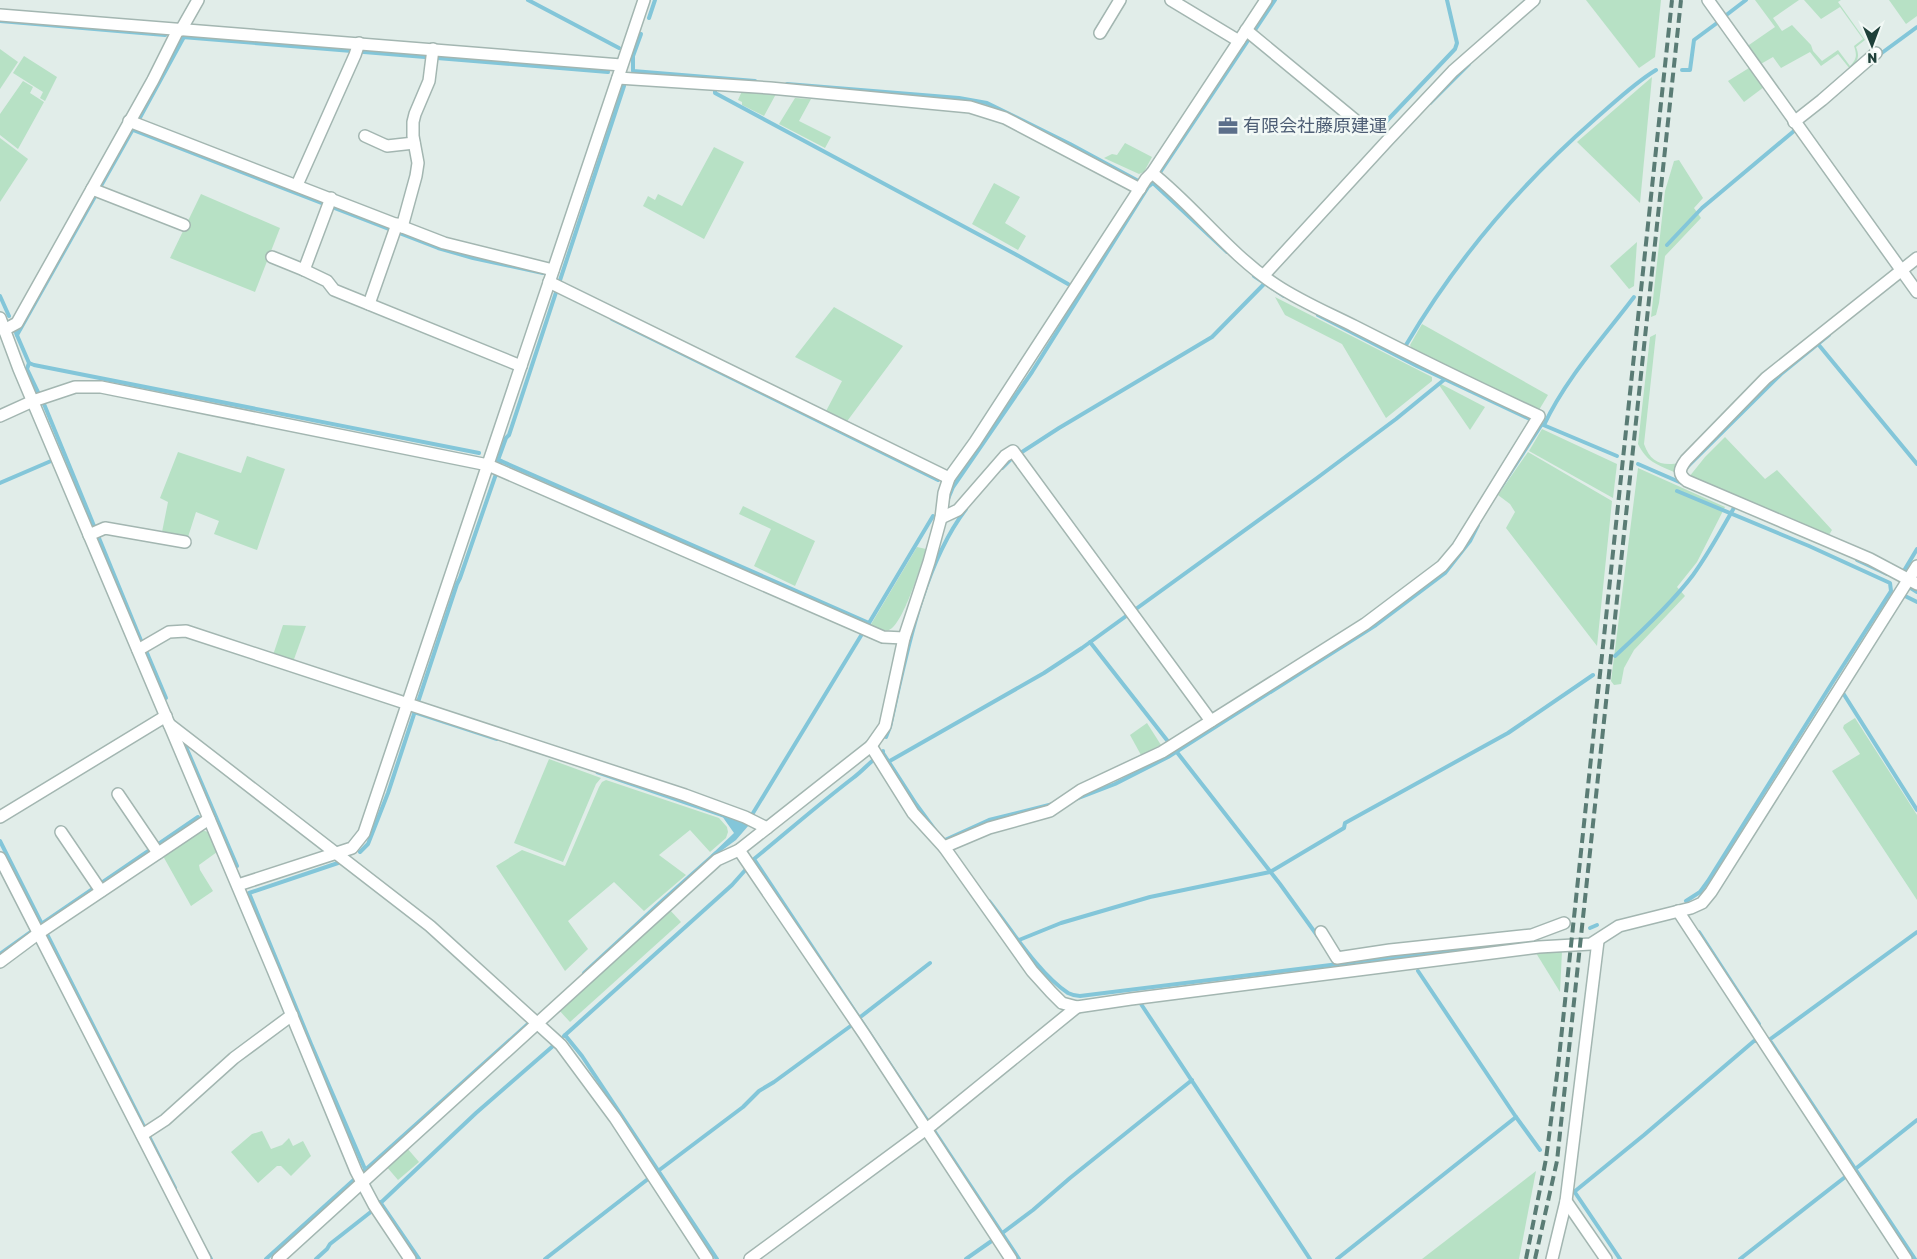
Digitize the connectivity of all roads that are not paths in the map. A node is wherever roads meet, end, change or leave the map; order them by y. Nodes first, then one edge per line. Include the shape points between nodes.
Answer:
1 (198, 0) edge
2 (644, 0) edge
3 (1120, 0) edge
4 (1171, 0) edge
5 (1266, 0) edge
6 (1534, 0) edge
7 (1708, 0) edge
8 (0, 15) edge
9 (180, 30) junction
10 (1246, 30) junction
11 (1100, 33) dead end
12 (1239, 41) junction
13 (357, 48) junction
14 (1876, 53) dead end
15 (432, 55) junction
16 (621, 65) junction
17 (618, 78) junction
18 (1355, 120) dead end
19 (1794, 122) junction
20 (134, 123) junction
21 (365, 136) dead end
22 (414, 144) junction
23 (1149, 181) junction
24 (297, 185) junction
25 (92, 189) junction
26 (329, 203) junction
27 (184, 226) dead end
28 (397, 228) junction
29 (272, 258) dead end
30 (1917, 258) edge
31 (304, 270) junction
32 (553, 270) junction
33 (1901, 270) junction
34 (1264, 275) junction
35 (555, 285) junction
36 (1917, 292) edge
37 (369, 304) junction
38 (0, 318) edge
39 (4, 330) junction
40 (521, 366) junction
41 (33, 401) junction
42 (0, 416) edge
43 (488, 465) junction
44 (949, 478) junction
45 (941, 518) junction
46 (89, 535) junction
47 (185, 542) dead end
48 (1917, 566) edge
49 (1905, 583) edge
50 (904, 638) junction
51 (138, 650) junction
52 (415, 706) junction
53 (167, 720) junction
54 (1211, 721) junction
55 (875, 753) junction
56 (118, 794) dead end
57 (0, 817) edge
58 (209, 819) junction
59 (767, 828) junction
60 (61, 832) dead end
61 (944, 847) junction
62 (739, 850) junction
63 (158, 853) junction
64 (337, 854) junction
65 (0, 858) edge
66 (238, 886) junction
67 (101, 891) junction
68 (1678, 912) junction
69 (1564, 923) dead end
70 (40, 929) junction
71 (1321, 932) dead end
72 (1532, 935) junction
73 (1598, 941) junction
74 (1534, 948) junction
75 (1465, 949) junction
76 (0, 962) edge
77 (1343, 964) junction
78 (1077, 1007) junction
79 (292, 1015) junction
80 (537, 1024) junction
81 (929, 1127) junction
82 (142, 1135) junction
83 (360, 1178) junction
84 (1566, 1201) junction
85 (205, 1259) edge
86 (278, 1259) edge
87 (410, 1259) edge
88 (706, 1259) edge
89 (750, 1259) edge
90 (1011, 1259) edge
91 (1552, 1259) edge
92 (1606, 1259) edge
93 (1906, 1259) edge

1 - 9 street
2 - 16 street
3 - 11 street
4 - 12 street
5 - 10 street
6 - 34 street via 1454,71
7 - 19 street
8 - 9 street
9 - 13 street
9 - 20 street
10 - 12 street
10 - 18 street
12 - 23 street
13 - 15 street
13 - 24 street
14 - 19 street
15 - 16 street
15 - 22 street via 426,91 415,114
16 - 17 street
17 - 23 street via 970,107 1005,118
17 - 32 street
19 - 33 street
20 - 24 street
20 - 25 street
21 - 22 street via 387,146
22 - 28 street via 418,163 416,176
23 - 34 street
23 - 44 street
24 - 26 street
25 - 27 street
25 - 39 street via 17,323
26 - 28 street
26 - 31 street
28 - 32 street via 466,250
28 - 37 street
29 - 31 street
30 - 33 street
31 - 37 street via 326,281 334,290
32 - 35 street
33 - 36 street
33 - 49 street via 1766,378 1686,460 1679,472 1687,480 1782,520
34 - 54 street via 1288,292 1539,416 1458,547 1442,566 1365,624
35 - 40 street
35 - 44 street
37 - 40 street
38 - 39 street
39 - 41 street
40 - 43 street
41 - 42 street
41 - 43 street via 75,387 101,387
41 - 46 street
43 - 50 street via 883,637
43 - 52 street
44 - 45 street
45 - 50 street
45 - 54 street via 958,510 1013,451
46 - 47 street via 105,528
46 - 51 street
48 - 49 street
49 - 68 street via 1711,892 1702,903
50 - 55 street via 885,726
51 - 52 street via 170,632 186,631
51 - 53 street
52 - 59 street via 685,795
52 - 64 street via 364,834 352,848
53 - 57 street
53 - 58 street
53 - 64 street
54 - 61 street via 1172,746 1081,790 1050,811 989,828
55 - 59 street
55 - 61 street via 913,813
56 - 63 street
58 - 63 street
58 - 66 street
59 - 62 street
60 - 67 street
61 - 78 street via 1032,971 1062,1003
62 - 80 street via 717,860
62 - 81 street
63 - 67 street
64 - 66 street
64 - 80 street via 430,926
65 - 70 street
66 - 79 street
67 - 70 street
68 - 73 street via 1619,926
68 - 93 street
69 - 72 street
70 - 76 street
70 - 82 street
71 - 77 street
72 - 74 street
72 - 75 street
73 - 74 street
73 - 84 street
74 - 75 street
75 - 77 street
77 - 78 street
78 - 81 street
79 - 82 street via 234,1058 165,1120
79 - 83 street
80 - 83 street
80 - 88 street via 561,1045 615,1118
81 - 89 street
81 - 90 street
82 - 85 street
83 - 86 street
83 - 87 street
84 - 91 street
84 - 92 street

